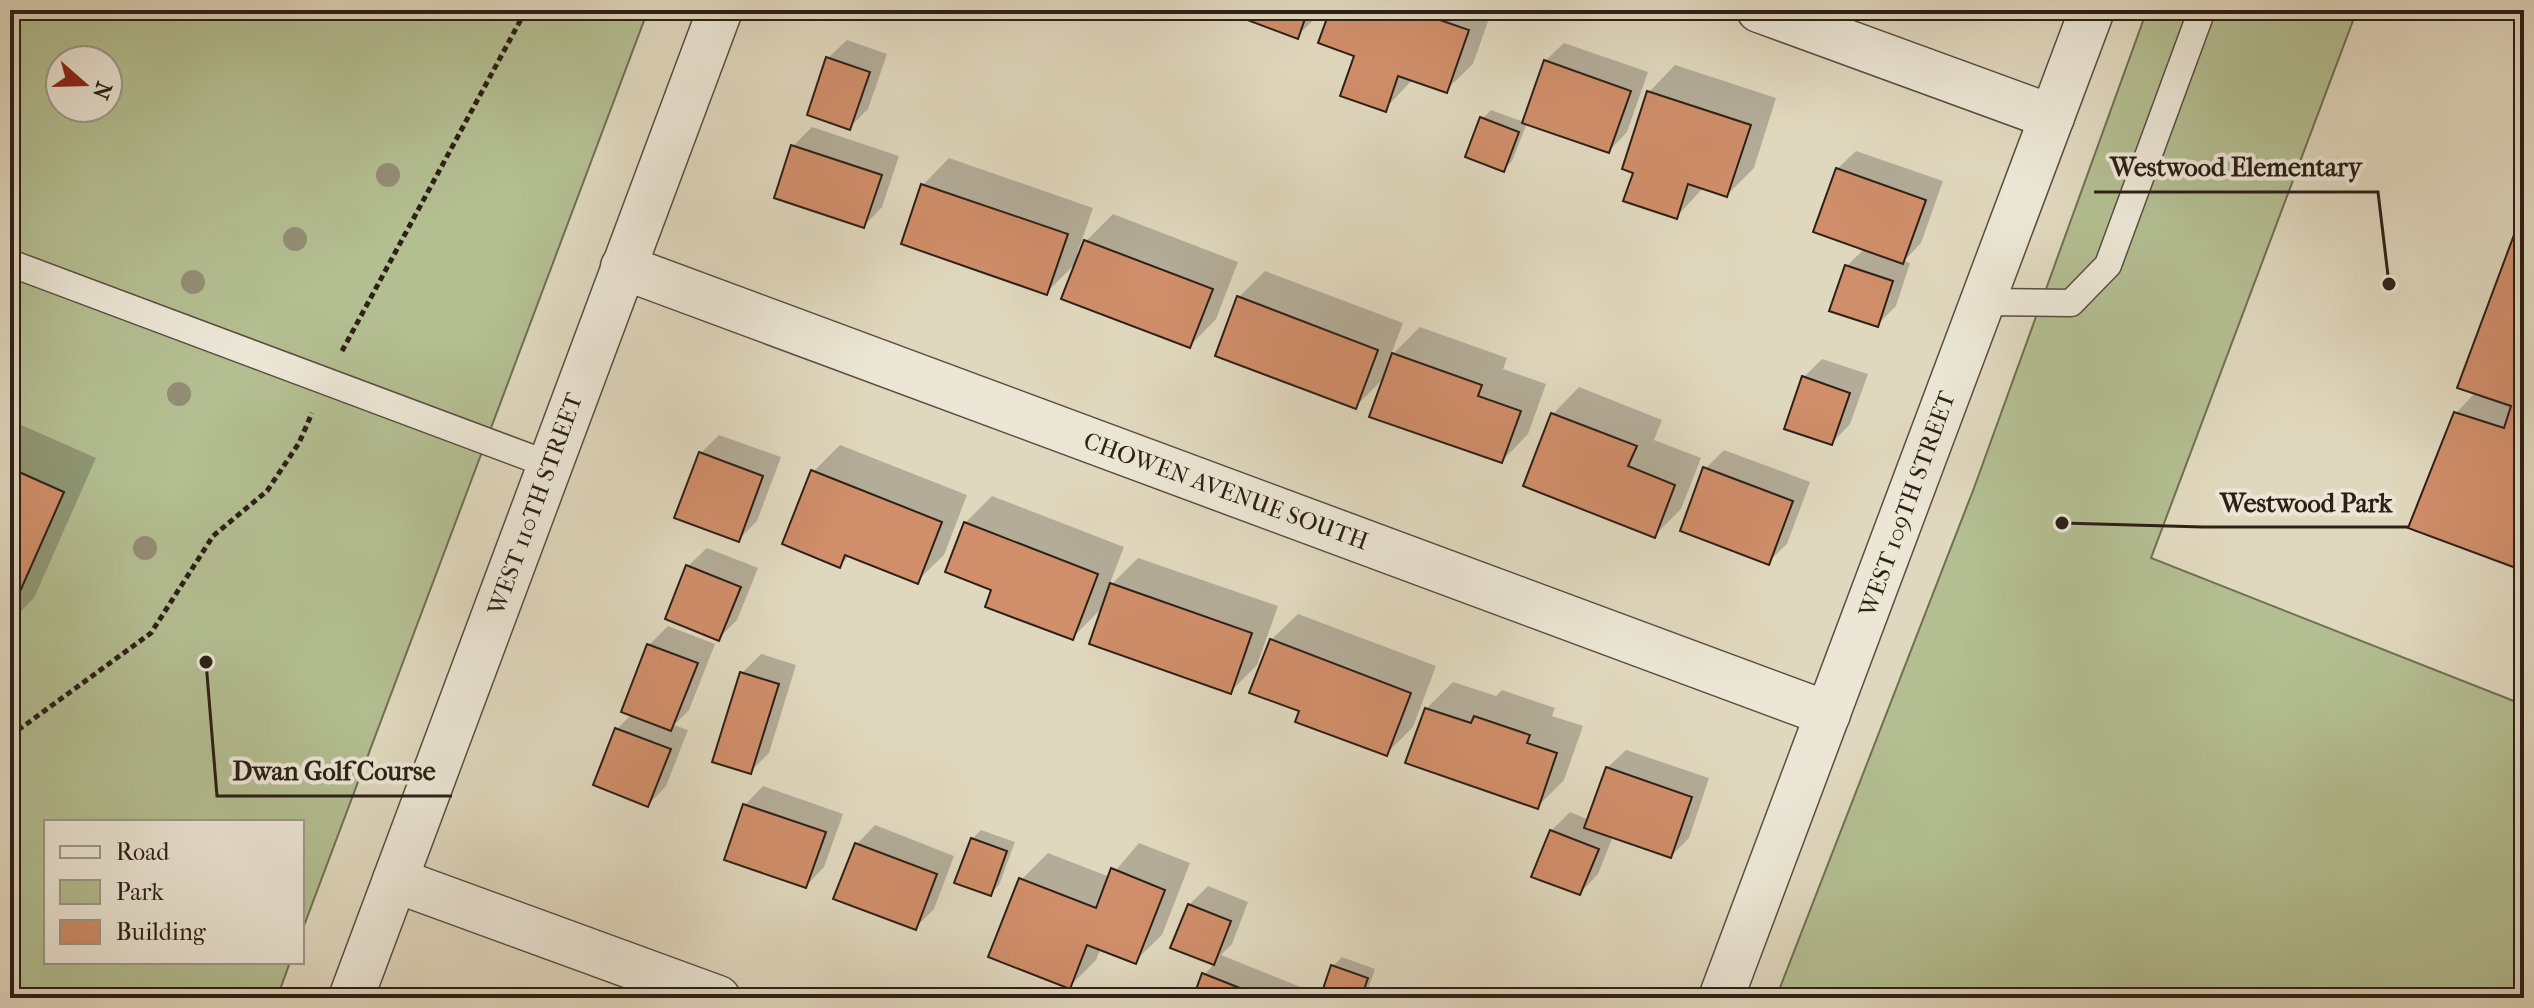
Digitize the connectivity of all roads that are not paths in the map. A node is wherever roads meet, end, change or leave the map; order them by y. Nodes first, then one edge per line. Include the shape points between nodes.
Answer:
1 (720, 10) edge
2 (1759, 10) edge
3 (2092, 10) edge
4 (2202, 10) edge
5 (2052, 117) junction
6 (10, 263) edge
7 (623, 267) junction
8 (1982, 302) junction
9 (550, 465) junction
10 (1828, 714) junction
11 (395, 880) junction
12 (351, 998) edge
13 (718, 998) edge
14 (1721, 998) edge

1 - 7 street, WEST 110TH STREET
2 - 5 street
3 - 5 street, WEST 109TH STREET
4 - 8 lane via 2108,265 2071,303
5 - 8 street, WEST 109TH STREET
6 - 9 lane
7 - 9 street, WEST 110TH STREET
7 - 10 street, CHOWEN AVENUE SOUTH
8 - 10 street, WEST 109TH STREET
9 - 11 street, WEST 110TH STREET
10 - 14 street, WEST 109TH STREET
11 - 12 street, WEST 110TH STREET
11 - 13 street

